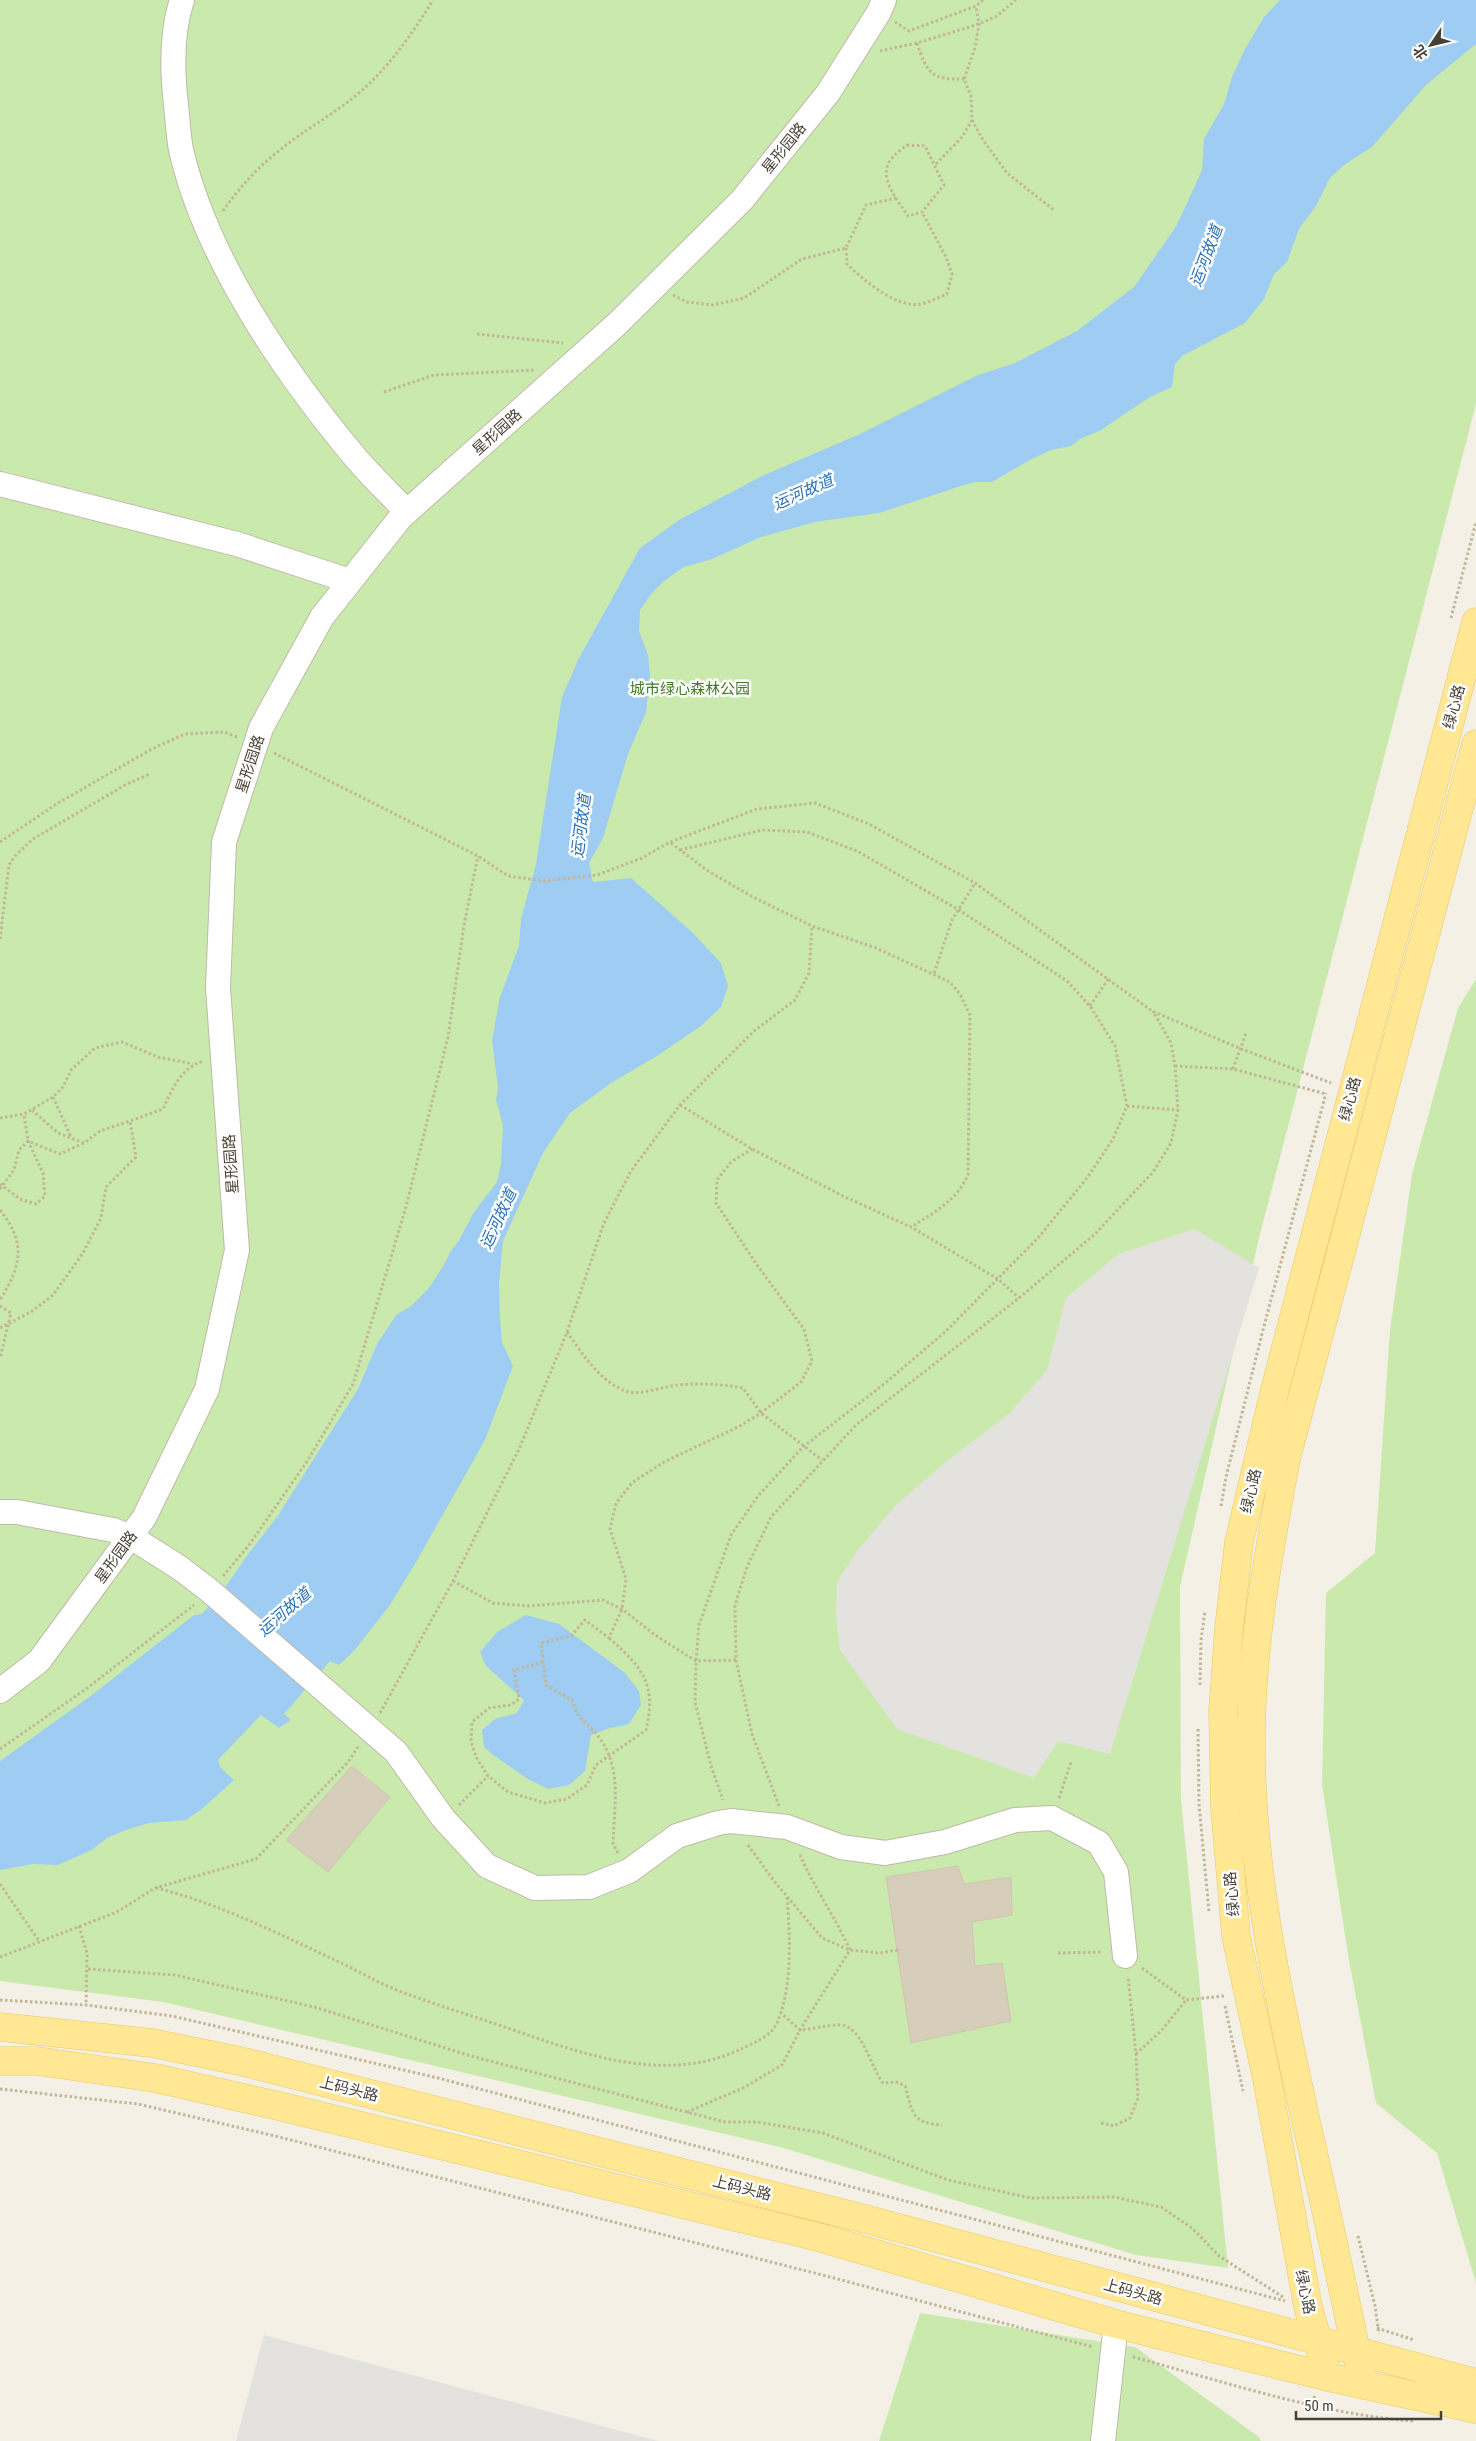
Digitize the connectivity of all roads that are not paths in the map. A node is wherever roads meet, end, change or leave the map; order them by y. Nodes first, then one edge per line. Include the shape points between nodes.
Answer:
1 (182, 0) edge
2 (882, 6) edge
3 (0, 484) edge
4 (407, 512) junction
5 (350, 581) junction
6 (1476, 622) edge
7 (1476, 744) edge
8 (0, 1512) edge
9 (130, 1537) junction
10 (0, 1691) edge
11 (1125, 1956) road end
12 (0, 2027) edge
13 (152, 2043) junction
14 (0, 2061) edge
15 (155, 2078) junction
16 (1209, 2312) junction
17 (1116, 2324) junction
18 (1318, 2342) junction
19 (1200, 2345) junction
20 (1356, 2352) junction
21 (1328, 2377) junction
22 (1375, 2386) junction
23 (1471, 2394) edge
24 (1103, 2441) edge

1 - 4 street via 172,73 176,108 182,153 209,232 248,306 300,388 356,458
2 - 4 street, 星形园路 via 828,93 742,200 567,369
3 - 5 street via 236,544
4 - 5 street, 星形园路
5 - 9 street, 星形园路 via 322,617 261,728 224,842 218,988 238,1250 207,1389 144,1518
6 - 18 main road, 绿心路 via 1274,1393 1239,1542 1229,1628 1223,1711 1225,1809 1236,1936 1267,2079 1308,2307
7 - 20 main road, 绿心路 via 1286,1459 1256,1647 1251,1740 1256,1845 1269,1939
8 - 9 street via 17,1512 113,1530
9 - 10 street, 星形园路 via 39,1661
9 - 11 street via 211,1592 396,1752 443,1818 487,1866 535,1888 589,1887 629,1871 677,1836 731,1821 787,1827 841,1847 885,1853 946,1842 1015,1820 1052,1818 1099,1843 1116,1872
12 - 13 main road, 上码头路
13 - 15 main road via 142,2061
13 - 16 main road, 上码头路 via 240,2061 869,2220
14 - 15 main road, 上码头路 via 37,2061
15 - 17 main road, 上码头路 via 818,2237
16 - 18 main road, 上码头路
16 - 19 main road via 1214,2322 1208,2338
17 - 19 main road, 上码头路
17 - 24 street
18 - 20 main road, 上码头路
18 - 21 main road, 绿心路
19 - 21 main road, 上码头路
20 - 22 main road, 绿心路
20 - 23 main road, 上码头路
21 - 22 main road, 上码头路
22 - 23 main road, 上码头路

